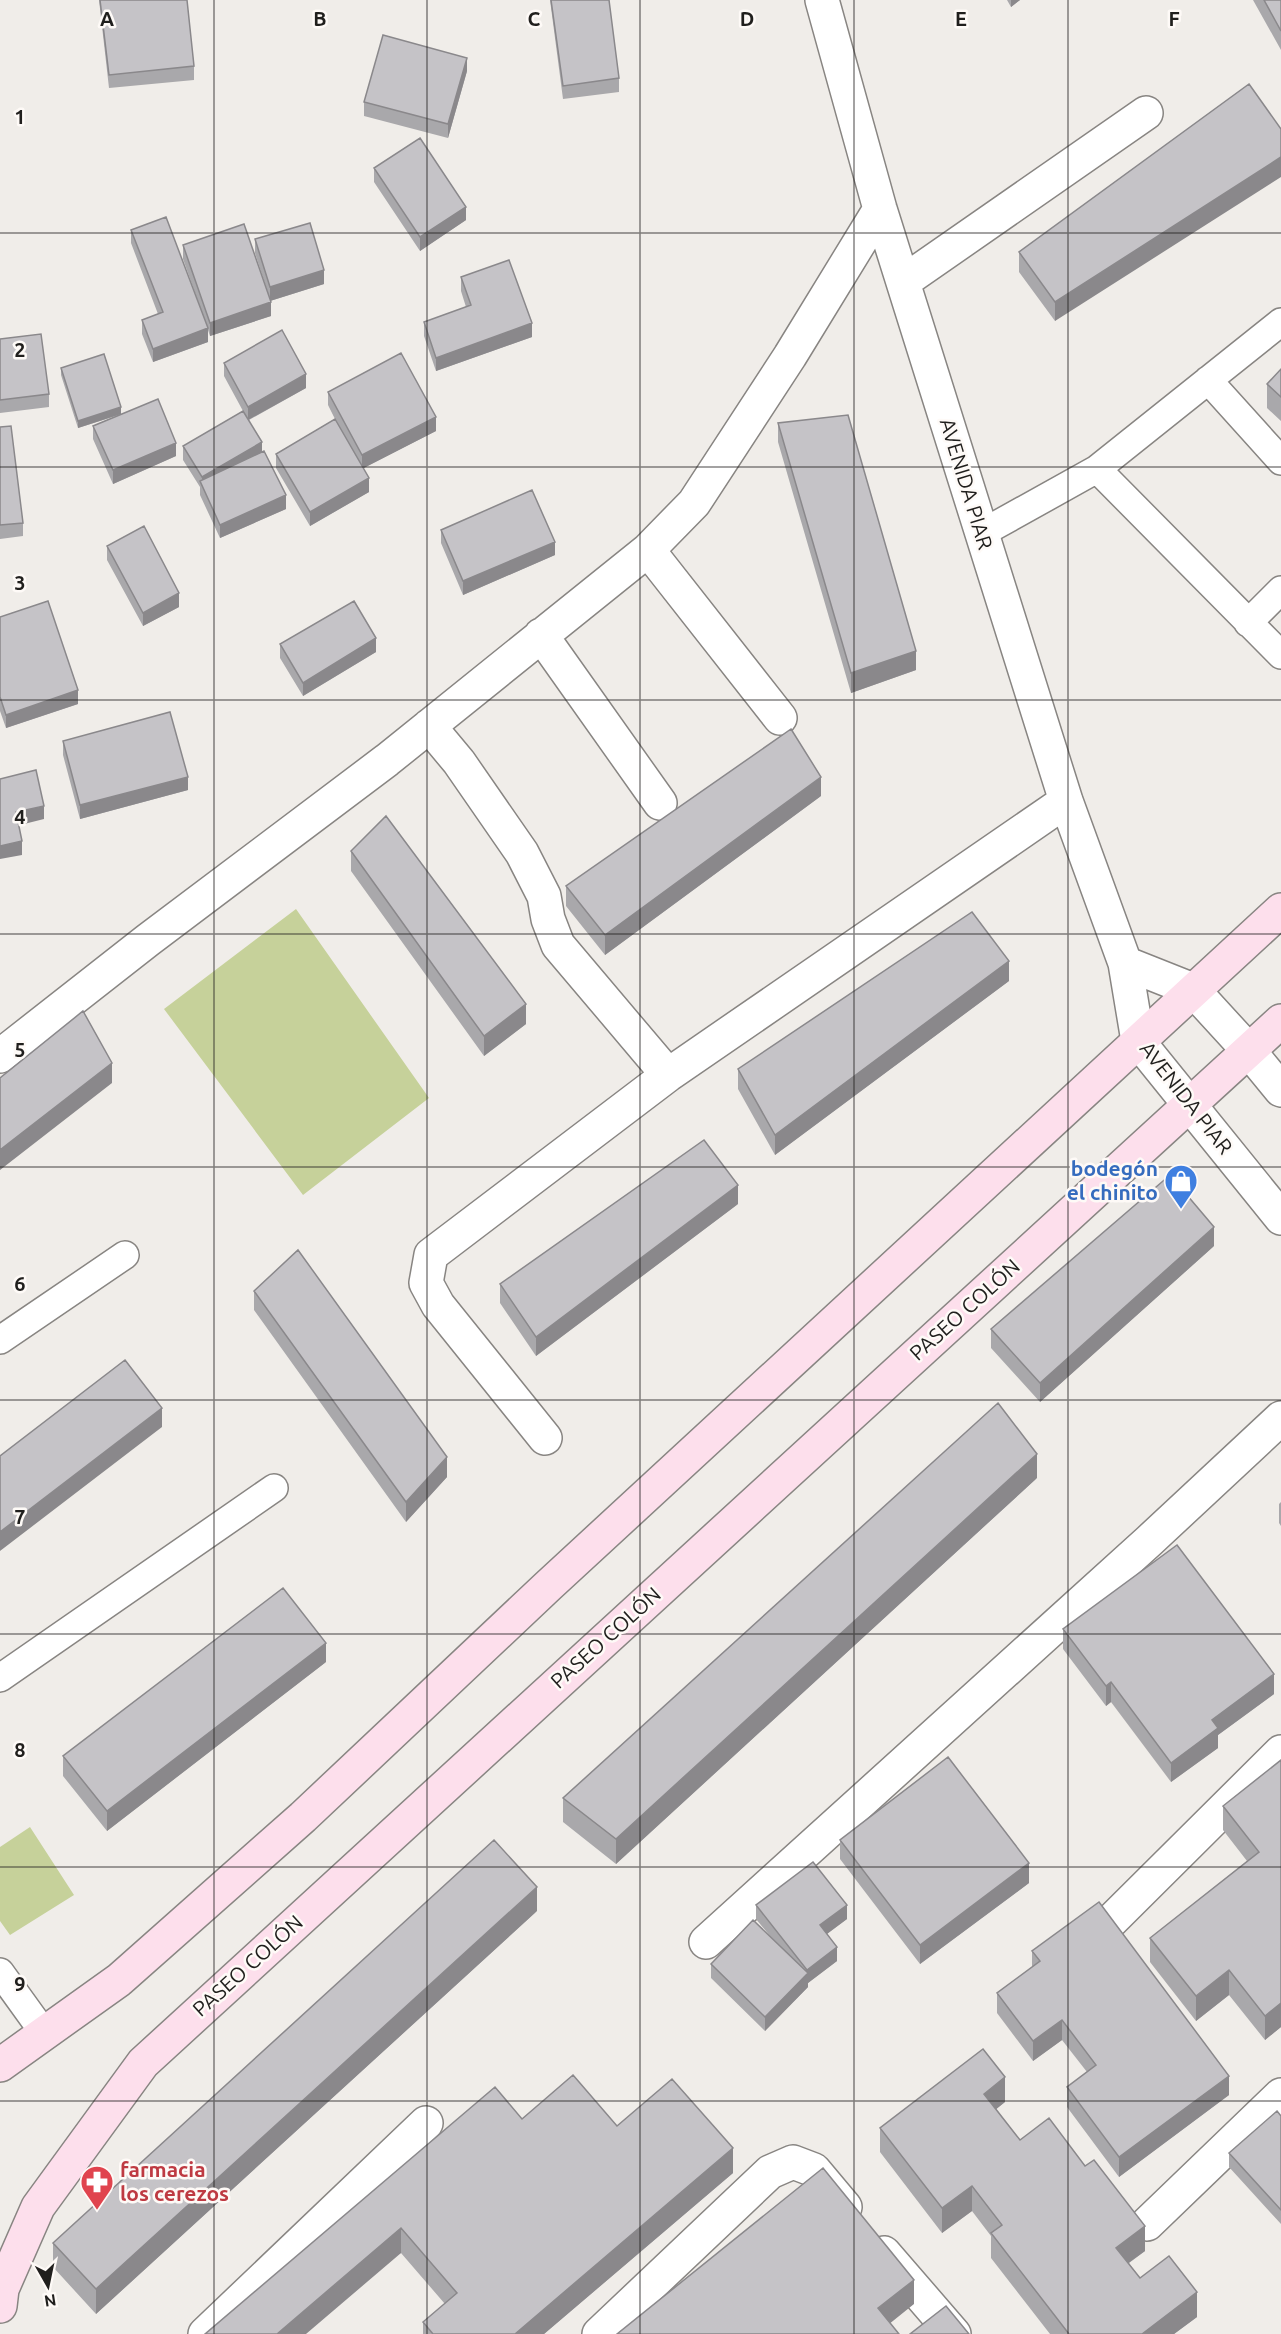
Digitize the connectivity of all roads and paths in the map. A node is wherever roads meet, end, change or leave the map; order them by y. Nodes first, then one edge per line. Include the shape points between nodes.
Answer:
1 (822, 0) edge
2 (1146, 113) dead end
3 (879, 209) junction
4 (903, 282) junction
5 (1281, 322) edge
6 (1208, 380) junction
7 (1281, 460) edge
8 (1097, 469) junction
9 (982, 533) junction
10 (648, 550) junction
11 (1281, 590) edge
12 (1248, 623) junction
13 (541, 635) junction
14 (1281, 655) edge
15 (780, 718) dead end
16 (429, 726) junction
17 (1066, 801) junction
18 (660, 803) dead end
19 (1281, 910) edge
20 (1125, 963) junction
21 (1193, 990) junction
22 (1281, 1021) edge
23 (1138, 1041) junction
24 (1249, 1051) junction
25 (0, 1056) edge
26 (668, 1075) junction
27 (1281, 1090) edge
28 (1189, 1104) junction
29 (1281, 1218) edge
30 (125, 1255) dead end
31 (0, 1340) edge
32 (1281, 1418) edge
33 (545, 1438) dead end
34 (274, 1488) dead end
35 (0, 1678) edge
36 (1281, 1752) edge
37 (1105, 1927) edge
38 (706, 1942) dead end
39 (0, 1972) edge
40 (44, 2033) junction
41 (0, 2065) edge
42 (1281, 2095) edge
43 (426, 2123) dead end
44 (1147, 2224) edge
45 (0, 2306) edge
46 (206, 2334) edge
47 (599, 2334) edge
48 (954, 2334) edge

1 - 3 street, AVENIDA PIAR
2 - 4 street
3 - 4 street, AVENIDA PIAR
3 - 10 street via 694,503
4 - 9 street, AVENIDA PIAR
5 - 6 lane
6 - 7 lane
6 - 8 lane
8 - 9 lane
8 - 12 lane
9 - 17 street, AVENIDA PIAR
10 - 13 street
10 - 15 street
11 - 12 lane
12 - 14 lane
13 - 16 street
13 - 18 street
16 - 25 street
16 - 26 street via 522,853 544,896 558,945
17 - 20 street, AVENIDA PIAR
17 - 26 street
19 - 21 main road
20 - 21 street
20 - 23 street, AVENIDA PIAR
21 - 23 main road
21 - 24 street
22 - 24 main road, PASEO COLÓN
23 - 28 street, AVENIDA PIAR
23 - 40 main road via 303,1817 119,1980
24 - 27 street
24 - 28 main road, PASEO COLÓN
26 - 33 street via 431,1255 426,1283 438,1305
28 - 29 street, AVENIDA PIAR
28 - 45 main road, PASEO COLÓN via 142,2063 38,2206 2,2289
30 - 31 lane
32 - 38 street
34 - 35 lane
36 - 37 street
39 - 40 lane
40 - 41 main road
42 - 44 street
43 - 46 street
47 - 48 street via 770,2172 793,2162 814,2170

